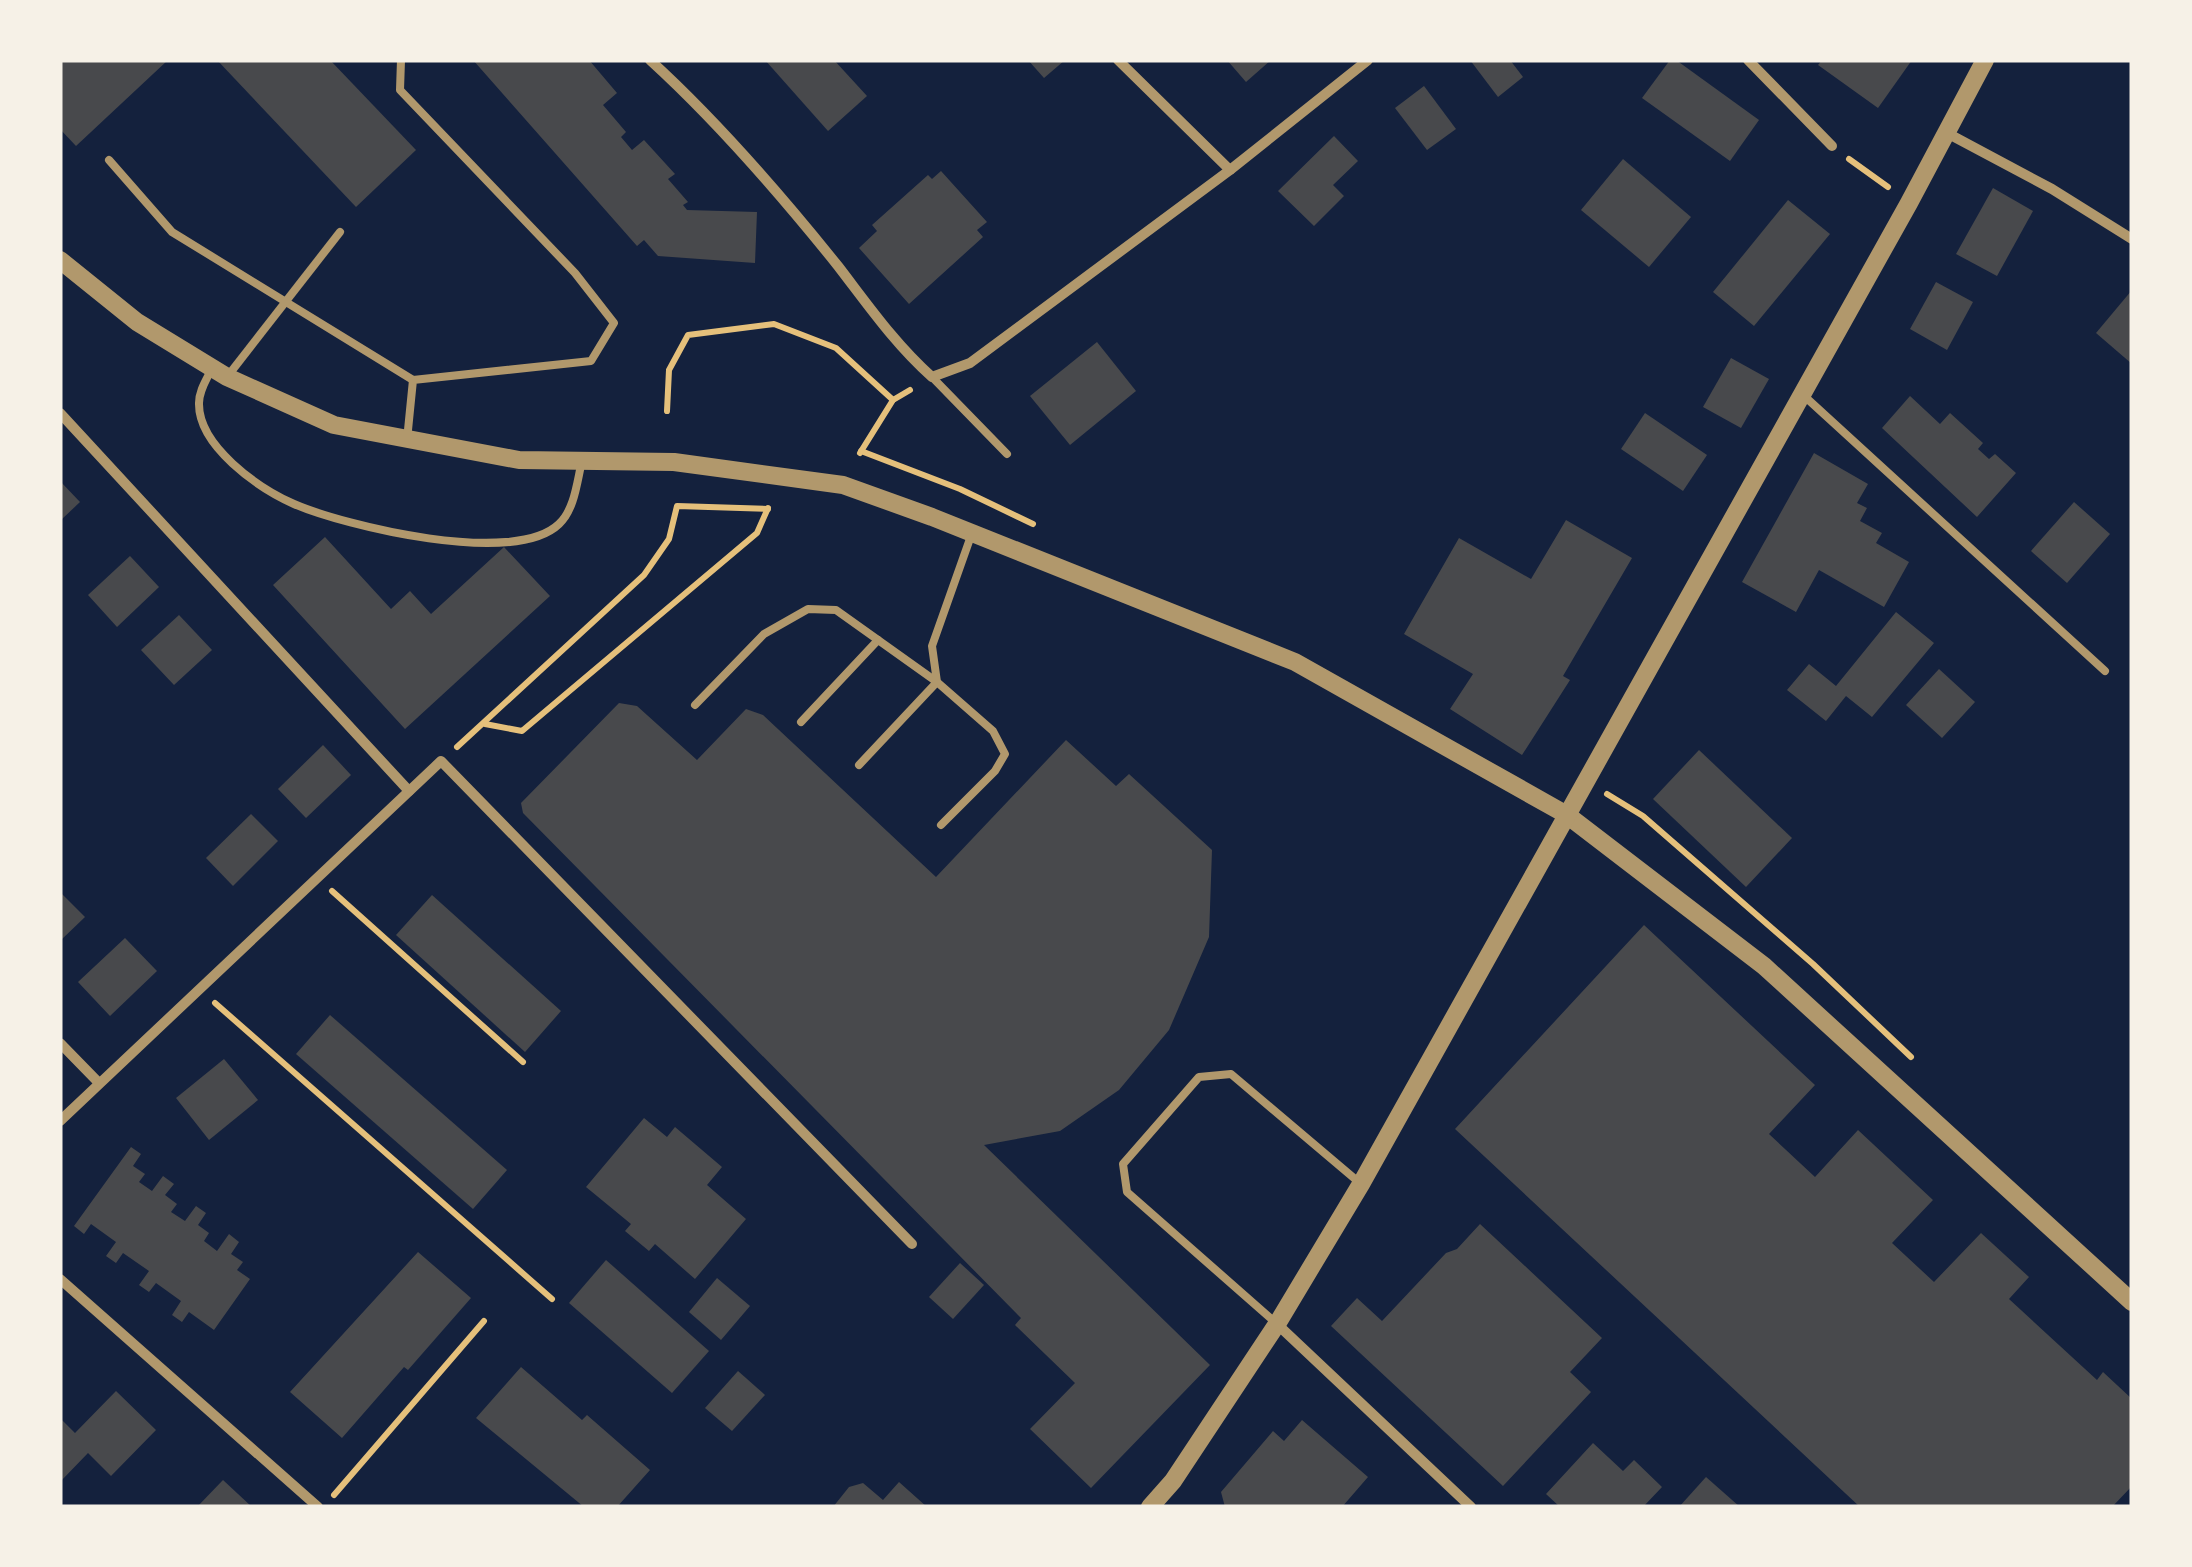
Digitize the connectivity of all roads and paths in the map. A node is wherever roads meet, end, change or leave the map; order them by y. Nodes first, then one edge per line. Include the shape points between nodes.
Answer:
1 (401, 60) edge
2 (650, 60) edge
3 (1118, 60) edge
4 (1368, 60) edge
5 (1748, 60) edge
6 (1986, 60) edge
7 (1947, 133) junction
8 (1832, 146) joint
9 (109, 160) dead end
10 (1230, 170) junction
11 (1910, 203) junction
12 (340, 232) dead end
13 (2132, 239) edge
14 (60, 260) edge
15 (285, 300) junction
16 (220, 373) junction
17 (932, 378) junction
18 (413, 380) junction
19 (1802, 394) junction
20 (668, 411) dead end
21 (60, 414) edge
22 (407, 440) junction
23 (1007, 454) dead end
24 (582, 461) junction
25 (782, 477) junction
26 (843, 485) junction
27 (768, 509) junction
28 (972, 532) junction
29 (878, 640) junction
30 (2105, 671) dead end
31 (937, 682) junction
32 (695, 705) dead end
33 (801, 722) dead end
34 (484, 724) junction
35 (441, 762) junction
36 (859, 765) dead end
37 (409, 791) junction
38 (1567, 814) junction
39 (942, 824) dead end
40 (317, 876) junction
41 (198, 989) junction
42 (60, 1043) edge
43 (522, 1062) dead end
44 (99, 1083) junction
45 (60, 1122) edge
46 (1361, 1184) junction
47 (912, 1244) dead end
48 (60, 1280) edge
49 (552, 1298) dead end
50 (2132, 1302) edge
51 (484, 1321) dead end
52 (1277, 1324) junction
53 (321, 1507) edge
54 (1150, 1507) edge
55 (1471, 1507) edge

1 - 18 lane via 400,90 575,273 614,323 590,361
2 - 17 street via 690,96 836,263 900,349
3 - 10 street
4 - 10 street
5 - 8 street
6 - 7 street
7 - 11 street
7 - 13 street
8 - 11 path
9 - 15 lane via 172,232
10 - 17 street via 970,363
11 - 19 street
12 - 15 lane
14 - 16 street via 136,322
15 - 16 lane
15 - 18 lane
16 - 22 street via 334,425
16 - 24 lane via 200,391 200,414 229,459 293,504 376,530 474,543 545,534 566,516
17 - 23 lane
18 - 22 lane
19 - 30 lane
19 - 38 street
20 - 26 path via 669,370 688,334 774,324 836,348 893,400
21 - 37 street
22 - 24 street via 520,460
24 - 25 street via 674,462
25 - 26 street
25 - 27 path
26 - 28 street
27 - 34 path via 757,533 522,731
27 - 34 path via 677,506 669,539 644,575
28 - 31 lane via 932,646
28 - 38 street via 1294,662
29 - 31 lane
29 - 32 lane via 836,610 808,608 764,634
29 - 33 lane
31 - 36 lane
31 - 39 lane via 993,731 1005,754
34 - 35 path
35 - 37 street
35 - 47 street
37 - 40 street
38 - 46 street
38 - 50 street via 1764,966
40 - 41 street
40 - 43 path
41 - 44 street
41 - 49 path
42 - 44 street
44 - 45 street
46 - 52 street
46 - 52 lane via 1231,1074 1199,1076 1123,1164 1127,1192
48 - 53 street
51 - 53 path
52 - 54 street
52 - 55 street

